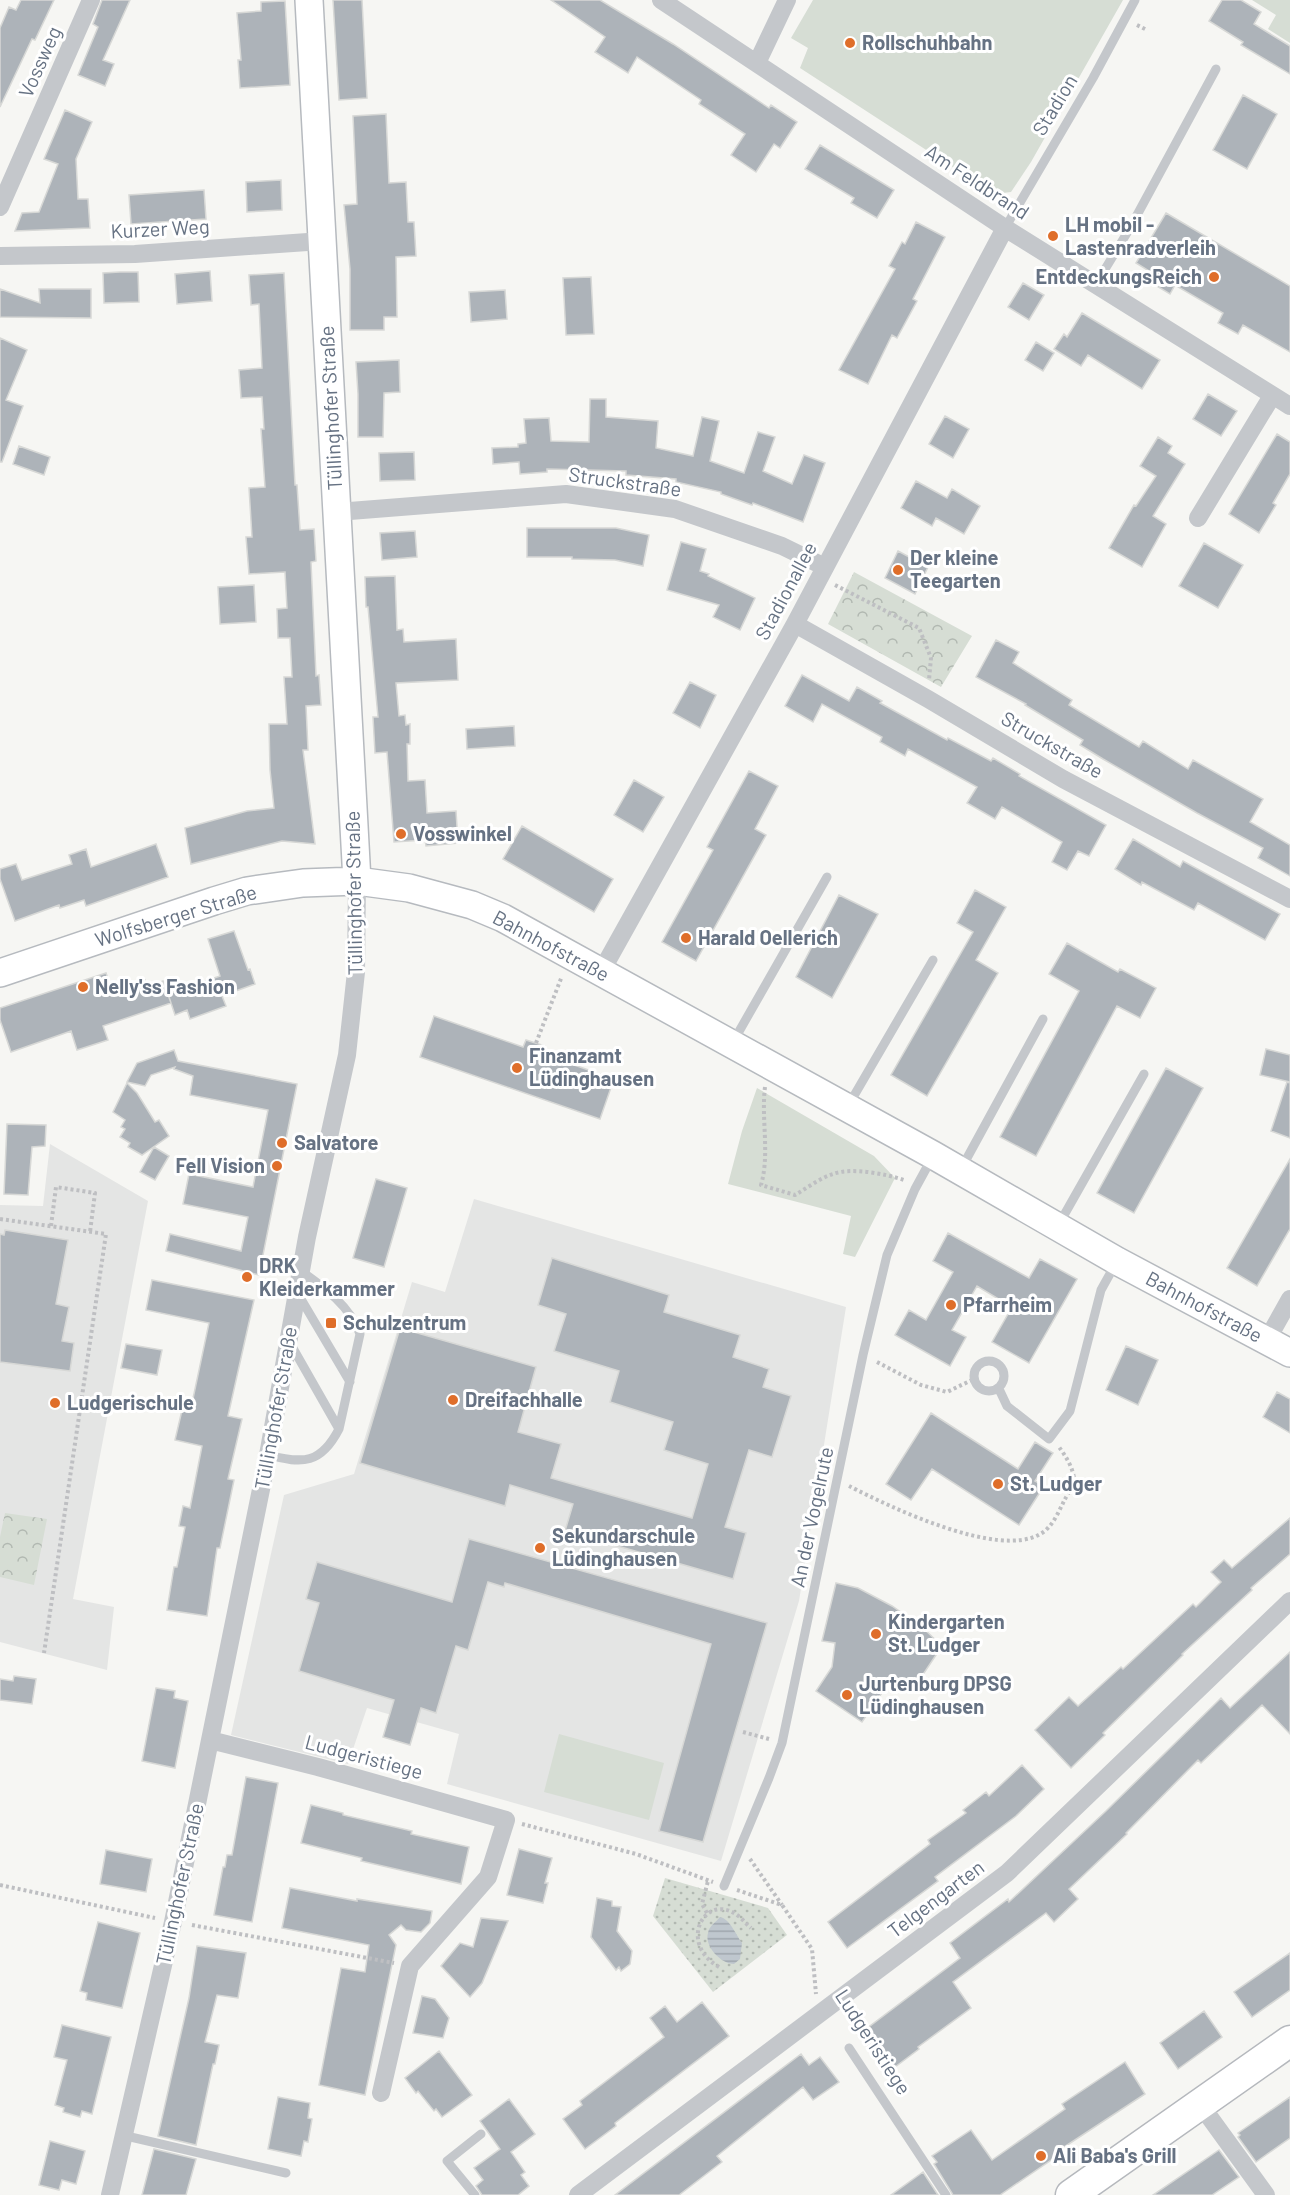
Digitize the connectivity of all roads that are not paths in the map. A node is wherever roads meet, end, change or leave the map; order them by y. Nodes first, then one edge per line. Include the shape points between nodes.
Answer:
1 (91, 0) edge
2 (309, 0) edge
3 (661, 0) edge
4 (787, 0) edge
5 (1135, 0) edge
6 (757, 63) junction
7 (1216, 69) dead end
8 (0, 207) edge
9 (1005, 228) junction
10 (322, 241) junction
11 (0, 256) edge
12 (1096, 284) junction
13 (1272, 396) junction
14 (1290, 406) edge
15 (337, 512) junction
16 (1197, 518) dead end
17 (822, 572) junction
18 (795, 624) junction
19 (827, 877) dead end
20 (357, 881) junction
21 (1290, 899) edge
22 (933, 960) dead end
23 (601, 972) junction
24 (0, 974) edge
25 (1043, 1019) dead end
26 (731, 1045) junction
27 (1144, 1074) dead end
28 (847, 1108) junction
29 (933, 1155) junction
30 (960, 1170) junction
31 (1058, 1226) junction
32 (1117, 1261) junction
33 (301, 1271) junction
34 (297, 1293) junction
35 (1290, 1299) edge
36 (1267, 1340) junction
37 (289, 1342) junction
38 (1290, 1353) edge
39 (350, 1382) junction
40 (999, 1389) junction
41 (339, 1429) junction
42 (268, 1455) junction
43 (1290, 1601) edge
44 (210, 1740) junction
45 (724, 1886) road end
46 (1290, 2041) edge
47 (849, 2048) dead end
48 (381, 2093) dead end
49 (1200, 2104) junction
50 (481, 2134) dead end
51 (122, 2135) junction
52 (286, 2173) dead end
53 (110, 2195) edge
54 (475, 2195) edge
55 (578, 2195) edge
56 (946, 2195) edge
57 (1071, 2195) edge
58 (1266, 2195) edge

1 - 8 street, Vossweg
2 - 10 main road, Tüllinghofer Straße
3 - 6 street, Am Feldbrand
4 - 6 street
5 - 9 lane, Stadion
6 - 9 street, Am Feldbrand
7 - 12 lane
9 - 12 street, Am Feldbrand
9 - 17 street, Stadionallee
10 - 11 street, Kurzer Weg via 135,254
10 - 15 main road, Tüllinghofer Straße
12 - 13 street, Am Feldbrand
13 - 14 street, Am Feldbrand
13 - 16 street
15 - 17 street, Struckstraße via 566,494 675,509 782,546
15 - 20 main road, Tüllinghofer Straße
17 - 18 street, Stadionallee
18 - 21 street, Struckstraße via 1063,778
18 - 23 street, Stadionallee
19 - 26 lane
20 - 23 main road, Bahnhofstraße via 409,888 472,905
20 - 24 main road, Wolfsberger Straße via 248,891
20 - 33 street, Tüllinghofer Straße via 356,972 346,1055
22 - 28 lane
23 - 26 main road, Bahnhofstraße
25 - 30 lane
26 - 28 main road, Bahnhofstraße
27 - 31 lane
28 - 29 main road, Bahnhofstraße
29 - 30 main road, Bahnhofstraße
29 - 45 lane, An der Vogelrute via 887,1255 782,1743
30 - 31 main road, Bahnhofstraße
31 - 32 main road, Bahnhofstraße
32 - 36 main road, Bahnhofstraße
32 - 40 lane via 1101,1290 1070,1411 1049,1439 1007,1406
33 - 34 street, Tüllinghofer Straße
33 - 39 lane via 335,1298 355,1321 360,1334
34 - 37 street, Tüllinghofer Straße
34 - 39 lane
35 - 36 street
36 - 38 main road, Bahnhofstraße
37 - 41 lane
37 - 42 street, Tüllinghofer Straße
39 - 41 lane
40 - 40 lane via 982,1390 974,1379 979,1364 992,1360 1001,1365 1005,1374
41 - 42 lane via 333,1442 309,1460 294,1462
42 - 44 street, Tüllinghofer Straße
43 - 55 street, Telgengarten via 1007,1873
44 - 48 street, Ludgeristiege via 506,1820 488,1877 410,1966
44 - 51 street, Tüllinghofer Straße via 173,1922
46 - 49 main road
47 - 56 lane, Ludgeristiege
49 - 57 main road
49 - 58 street
50 - 54 lane via 447,2161
51 - 52 lane
51 - 53 street, Tüllinghofer Straße

